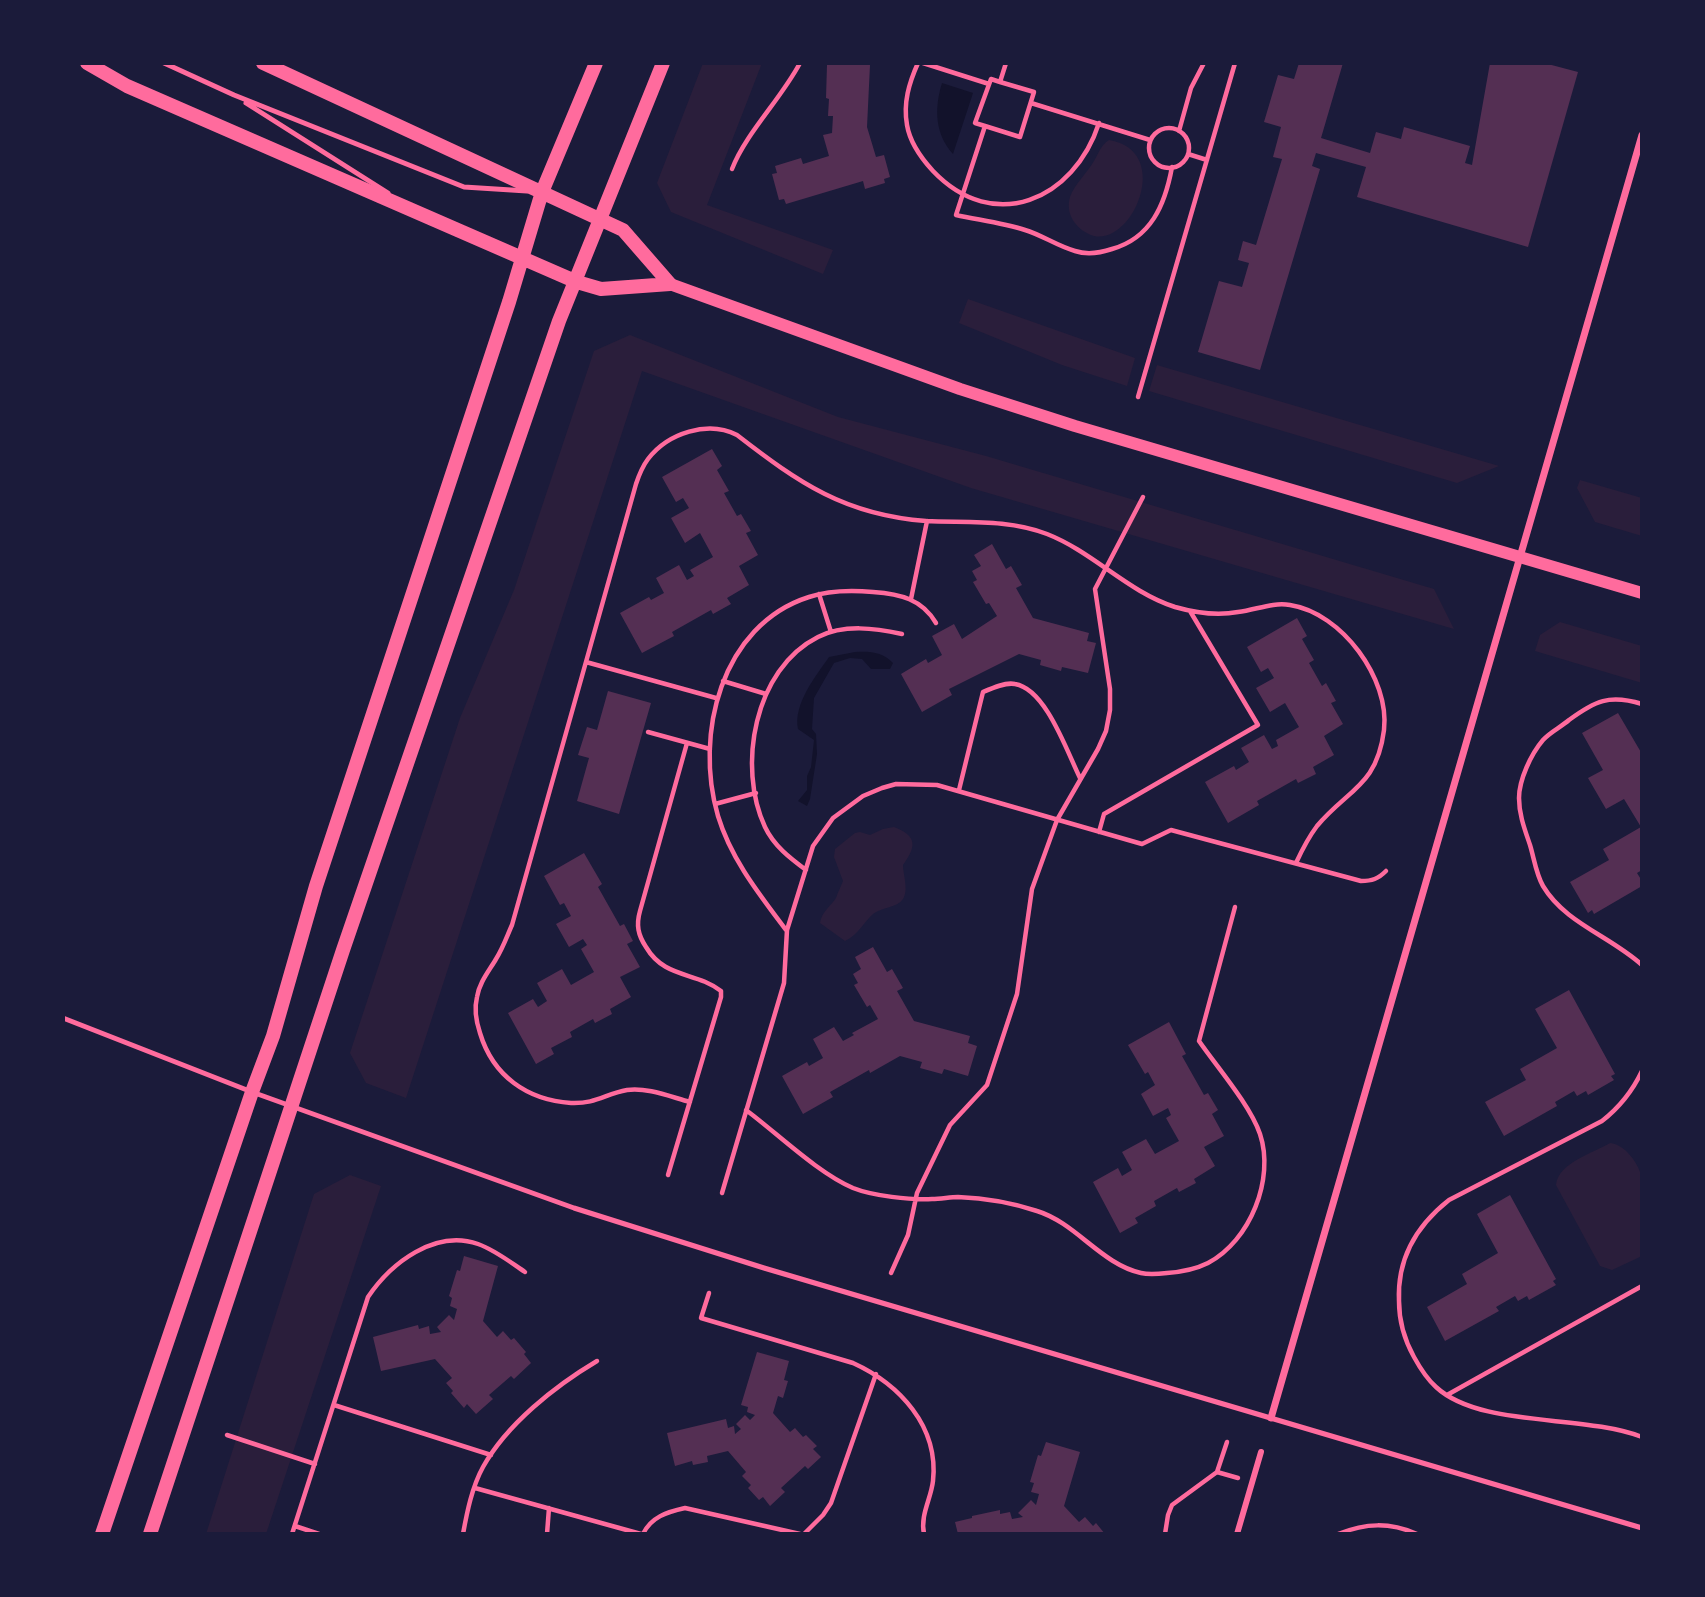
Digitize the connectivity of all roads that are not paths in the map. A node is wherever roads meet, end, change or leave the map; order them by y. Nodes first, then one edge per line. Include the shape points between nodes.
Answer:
1 (87, 63) edge
2 (163, 63) edge
3 (263, 63) edge
4 (596, 63) edge
5 (663, 63) edge
6 (234, 95) junction
7 (1642, 135) edge
8 (542, 192) junction
9 (427, 218) junction
10 (601, 219) junction
11 (521, 258) junction
12 (577, 282) junction
13 (670, 284) junction
14 (1520, 558) junction
15 (1642, 593) edge
16 (63, 1018) edge
17 (252, 1092) junction
18 (291, 1106) junction
19 (1271, 1418) junction
20 (1261, 1452) dead end
21 (1642, 1528) edge
22 (102, 1534) edge
23 (150, 1534) edge
24 (1237, 1534) edge

1 - 9 main road via 127,86
2 - 6 lane
3 - 8 main road
4 - 8 main road
5 - 10 main road
6 - 8 lane via 464,187
6 - 9 lane
7 - 14 street
8 - 10 main road
8 - 11 main road
9 - 11 main road
10 - 12 main road
10 - 13 main road via 624,230
11 - 12 main road
11 - 17 main road
12 - 13 main road via 601,289
12 - 18 main road via 559,321
13 - 14 street via 1016,407
14 - 15 street
14 - 19 street
16 - 17 lane
17 - 18 lane
17 - 22 main road
18 - 19 lane via 597,1215
18 - 23 main road
19 - 21 lane
20 - 24 street

